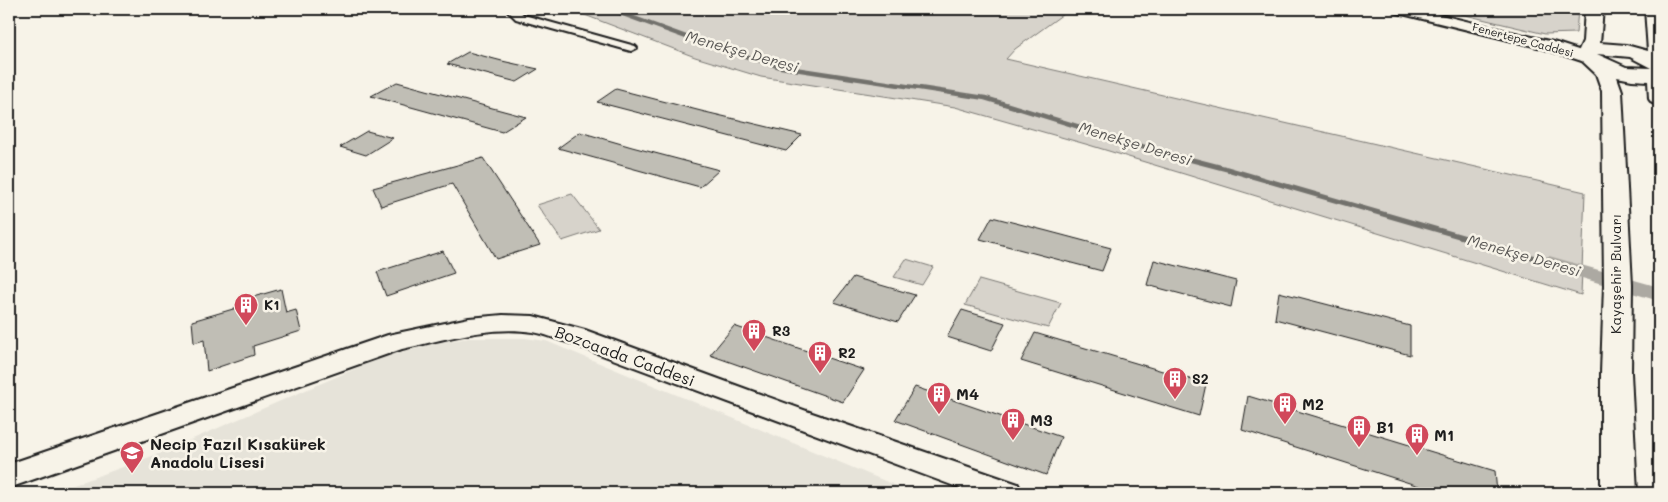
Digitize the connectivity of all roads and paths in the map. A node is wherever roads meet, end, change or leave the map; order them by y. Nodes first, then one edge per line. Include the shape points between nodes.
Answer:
1 (511, 9) edge
2 (1399, 9) edge
3 (1424, 9) edge
4 (1594, 9) edge
5 (1654, 9) edge
6 (631, 48) dead end
7 (1590, 56) junction
8 (1659, 69) edge
9 (1659, 99) edge
10 (9, 476) edge
11 (994, 491) edge
12 (1619, 493) edge

1 - 6 street via 520,17
2 - 7 street, Fenertepe Caddesi
3 - 7 street, Fenertepe Caddesi via 1559,43
4 - 7 main road
5 - 8 main road
7 - 8 main road via 1604,66 1633,74
7 - 12 main road, Kayaşehir Bulvarı via 1605,72 1612,91 1618,285
8 - 9 main road
10 - 11 street, Bozcaada Caddesi via 397,340 503,323 533,324 576,336

